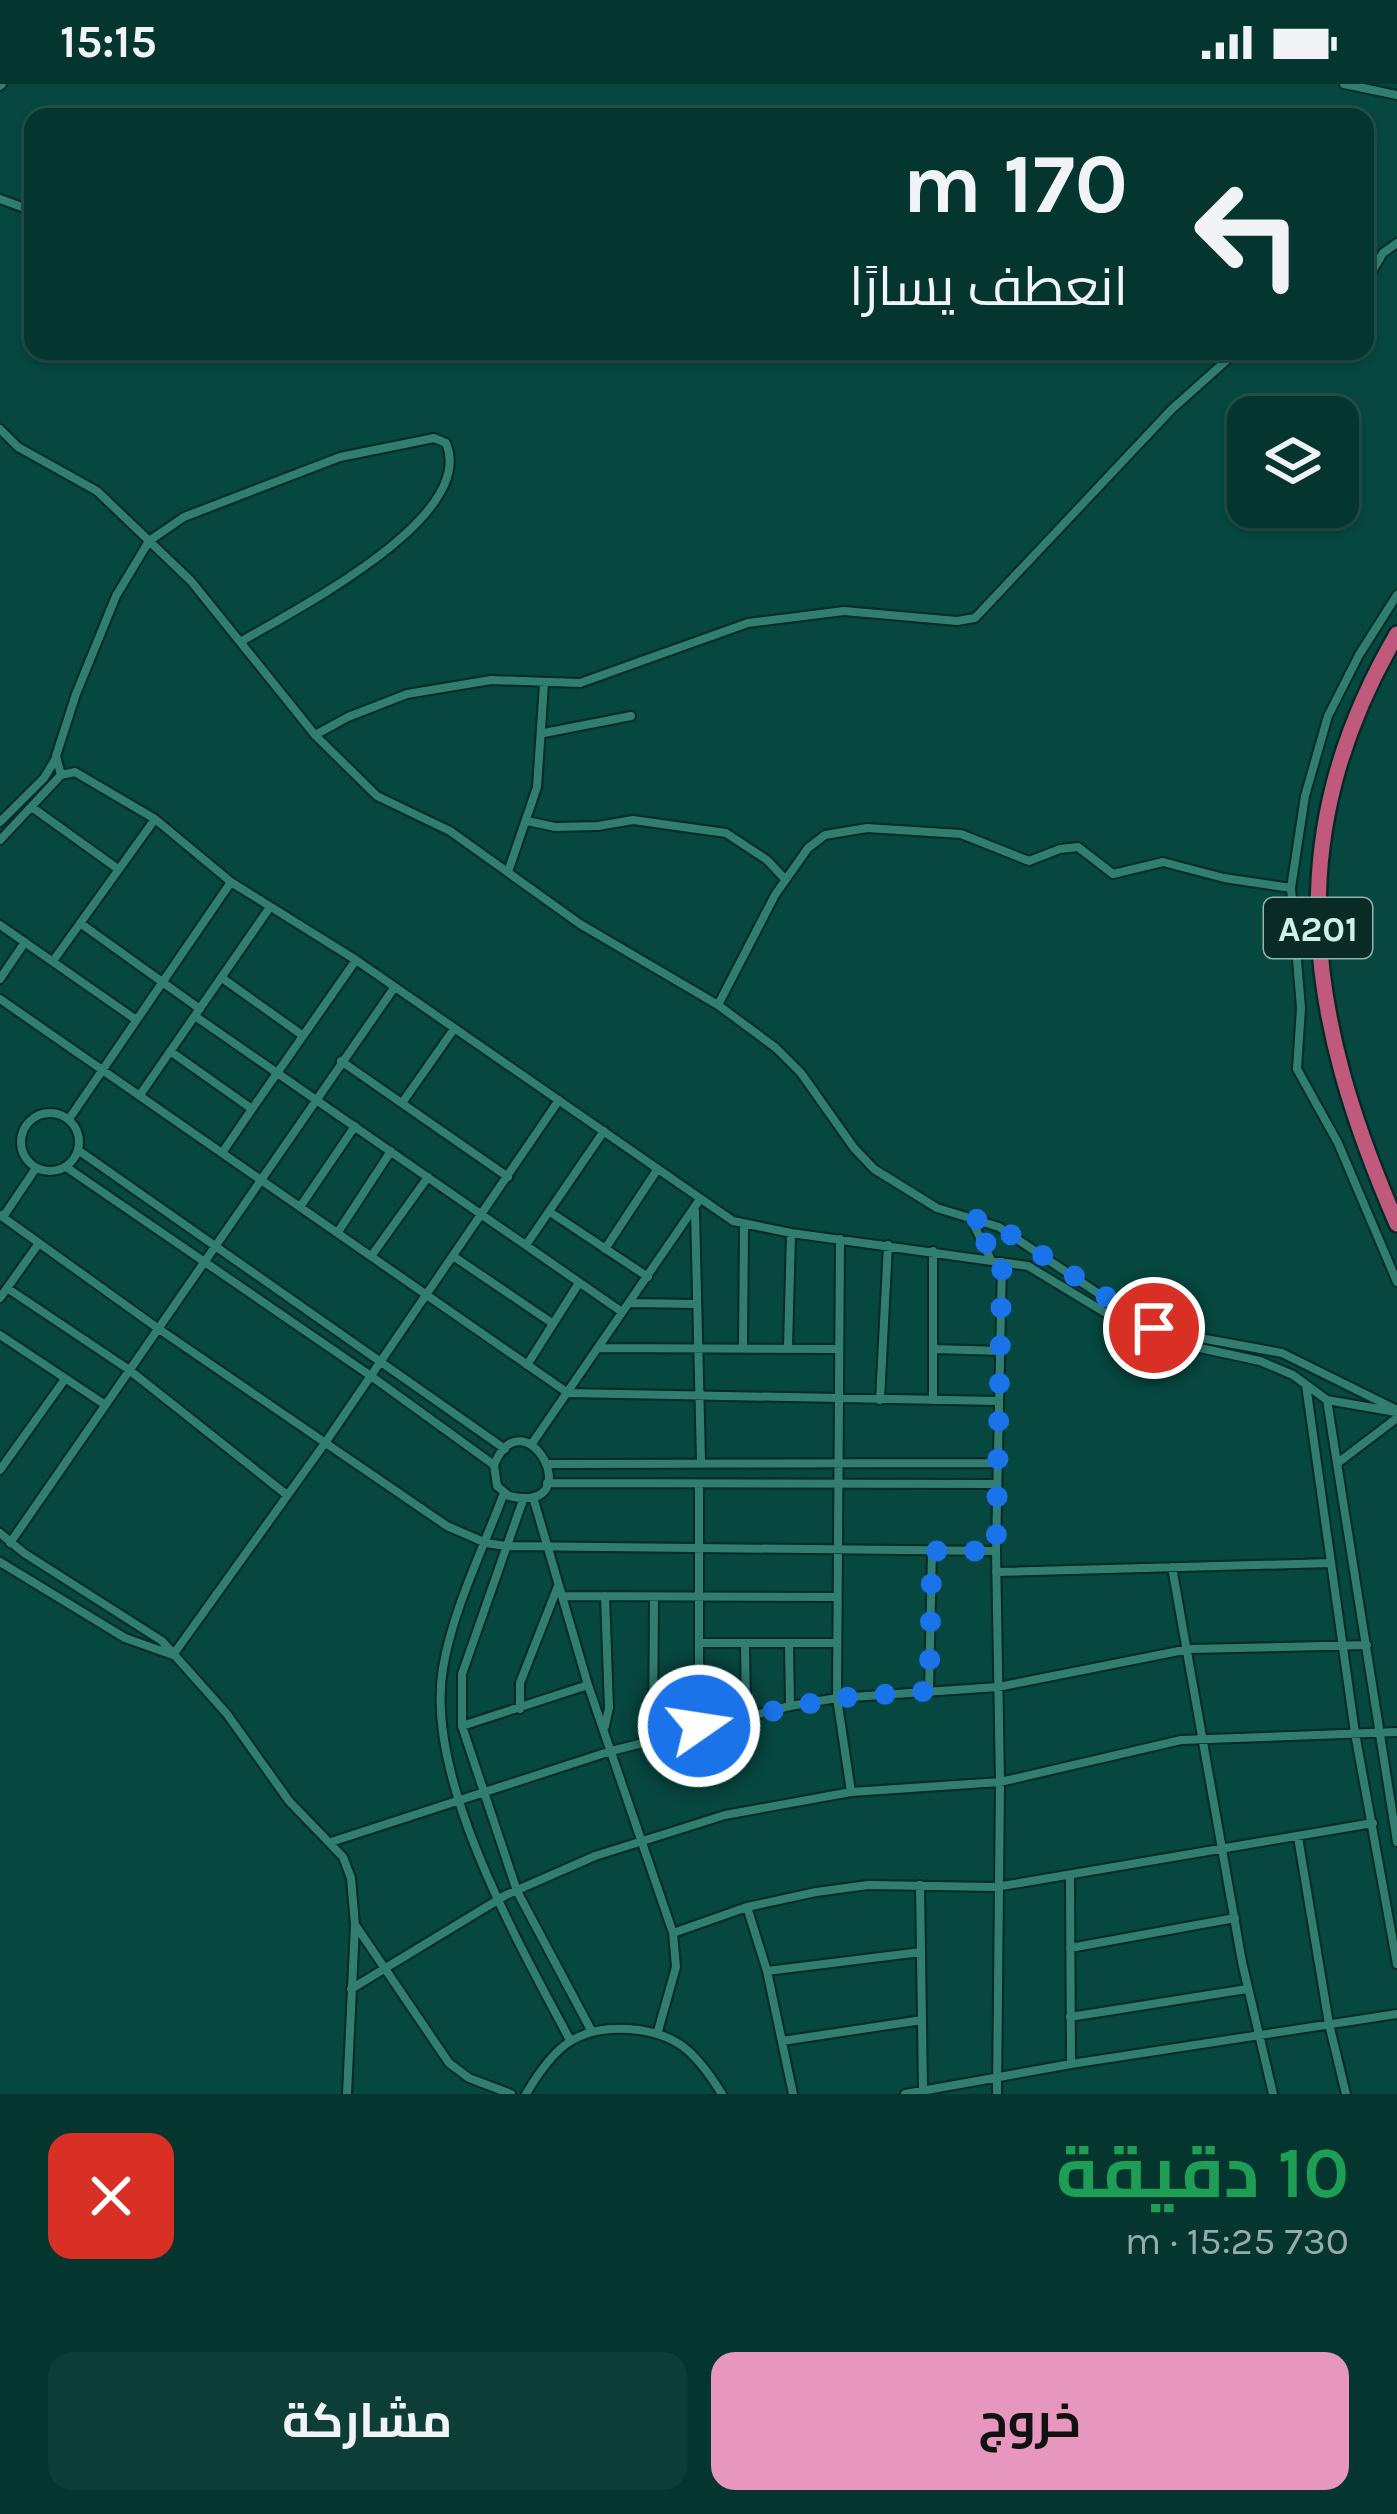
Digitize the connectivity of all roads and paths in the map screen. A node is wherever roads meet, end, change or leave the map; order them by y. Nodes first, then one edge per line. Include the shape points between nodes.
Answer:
1 (1344, 84) edge
2 (1397, 94) edge
3 (1397, 243) edge
4 (1374, 268) edge
5 (1228, 360) edge
6 (0, 429) edge
7 (149, 541) junction
8 (1397, 595) edge
9 (1397, 634) edge
10 (242, 641) junction
11 (544, 684) junction
12 (631, 716) dead end
13 (544, 733) junction
14 (315, 735) junction
15 (56, 756) junction
16 (62, 775) junction
17 (33, 808) junction
18 (154, 819) junction
19 (527, 821) junction
20 (0, 822) edge
21 (0, 840) edge
22 (118, 869) junction
23 (508, 872) junction
24 (785, 879) junction
25 (231, 882) junction
26 (1291, 888) junction
27 (270, 907) junction
28 (80, 923) junction
29 (0, 925) edge
30 (25, 942) junction
31 (356, 960) junction
32 (53, 962) junction
33 (222, 978) junction
34 (0, 979) edge
35 (162, 983) junction
36 (394, 988) junction
37 (0, 999) edge
38 (718, 1005) junction
39 (197, 1013) junction
40 (135, 1019) junction
41 (454, 1029) junction
42 (302, 1035) junction
43 (170, 1051) junction
44 (341, 1061) junction
45 (103, 1070) junction
46 (277, 1072) junction
47 (140, 1095) junction
48 (315, 1098) junction
49 (559, 1100) junction
50 (403, 1103) junction
51 (252, 1109) junction
52 (69, 1119) junction
53 (355, 1126) junction
54 (604, 1131) junction
55 (79, 1150) junction
56 (391, 1150) junction
57 (222, 1154) junction
58 (66, 1167) junction
59 (36, 1168) junction
60 (657, 1170) junction
61 (428, 1177) junction
62 (508, 1177) junction
63 (259, 1180) junction
64 (697, 1203) junction
65 (300, 1207) junction
66 (550, 1212) junction
67 (482, 1216) junction
68 (970, 1217) junction
69 (1, 1218) edge
70 (1397, 1224) edge
71 (744, 1225) junction
72 (338, 1232) junction
73 (791, 1233) junction
74 (840, 1239) junction
75 (39, 1243) junction
76 (214, 1243) junction
77 (526, 1245) junction
78 (888, 1245) junction
79 (605, 1249) junction
80 (932, 1252) junction
81 (372, 1256) junction
82 (453, 1256) junction
83 (996, 1260) junction
84 (203, 1261) junction
85 (648, 1277) junction
86 (1397, 1282) edge
87 (579, 1283) junction
88 (7, 1288) junction
89 (428, 1294) junction
90 (0, 1298) edge
91 (629, 1303) junction
92 (698, 1304) junction
93 (622, 1312) junction
94 (552, 1323) junction
95 (156, 1328) junction
96 (0, 1335) edge
97 (742, 1347) junction
98 (788, 1347) junction
99 (598, 1348) junction
100 (697, 1348) junction
101 (837, 1349) junction
102 (934, 1349) junction
103 (1000, 1351) junction
104 (382, 1360) junction
105 (526, 1365) junction
106 (128, 1369) junction
107 (371, 1376) junction
108 (64, 1379) junction
109 (1306, 1384) junction
110 (568, 1393) junction
111 (699, 1395) junction
112 (837, 1400) junction
113 (880, 1400) junction
114 (933, 1400) junction
115 (1328, 1400) junction
116 (998, 1401) junction
117 (104, 1404) junction
118 (1397, 1414) edge
119 (326, 1443) junction
120 (531, 1444) junction
121 (505, 1449) junction
122 (700, 1461) junction
123 (1340, 1462) junction
124 (837, 1463) junction
125 (996, 1463) junction
126 (549, 1464) junction
127 (494, 1465) junction
128 (0, 1470) edge
129 (837, 1483) junction
130 (547, 1484) junction
131 (699, 1484) junction
132 (997, 1484) junction
133 (504, 1493) junction
134 (287, 1495) junction
135 (528, 1498) junction
136 (0, 1533) edge
137 (10, 1543) junction
138 (486, 1543) junction
139 (546, 1544) junction
140 (506, 1546) junction
141 (700, 1549) junction
142 (838, 1550) junction
143 (932, 1551) junction
144 (996, 1551) junction
145 (0, 1562) edge
146 (1331, 1563) junction
147 (1172, 1567) junction
148 (996, 1572) junction
149 (559, 1584) junction
150 (562, 1596) junction
151 (605, 1596) junction
152 (654, 1597) junction
153 (698, 1597) junction
154 (837, 1597) junction
155 (699, 1643) junction
156 (745, 1643) junction
157 (837, 1643) junction
158 (789, 1644) junction
159 (1342, 1645) junction
160 (1367, 1645) junction
161 (1189, 1649) junction
162 (172, 1655) junction
163 (588, 1685) junction
164 (998, 1687) junction
165 (929, 1691) junction
166 (837, 1698) junction
167 (790, 1706) junction
168 (520, 1709) junction
169 (746, 1715) junction
170 (462, 1726) junction
171 (699, 1726) junction
172 (604, 1730) junction
173 (1381, 1732) junction
174 (1397, 1732) edge
175 (1355, 1733) junction
176 (1205, 1737) junction
177 (653, 1740) junction
178 (611, 1751) junction
179 (1000, 1782) junction
180 (486, 1790) junction
181 (851, 1792) junction
182 (460, 1802) junction
183 (1372, 1823) junction
184 (1298, 1837) junction
185 (640, 1840) junction
186 (331, 1842) junction
187 (1397, 1842) edge
188 (1224, 1848) junction
189 (1070, 1875) junction
190 (920, 1885) junction
191 (996, 1887) junction
192 (517, 1891) junction
193 (496, 1901) junction
194 (747, 1907) junction
195 (1235, 1918) junction
196 (355, 1925) junction
197 (673, 1933) junction
198 (1070, 1948) junction
199 (921, 1952) junction
200 (1397, 1964) edge
201 (383, 1968) junction
202 (766, 1971) junction
203 (1247, 1989) junction
204 (351, 1990) junction
205 (1397, 2014) edge
206 (1070, 2017) junction
207 (922, 2020) junction
208 (1329, 2024) junction
209 (591, 2030) junction
210 (658, 2031) junction
211 (1256, 2036) junction
212 (570, 2040) junction
213 (782, 2042) junction
214 (1071, 2064) junction
215 (997, 2078) junction
216 (923, 2090) junction
217 (347, 2094) edge
218 (511, 2094) edge
219 (526, 2094) edge
220 (722, 2094) edge
221 (793, 2094) edge
222 (905, 2094) edge
223 (997, 2094) edge
224 (1273, 2094) edge
225 (1346, 2094) edge

1 - 2 street
3 - 4 street
5 - 11 street via 975,618 844,611 748,623 596,679
6 - 7 street via 90,486
7 - 10 street
7 - 10 street via 201,510 340,457 434,438 446,443 450,468 423,519
7 - 15 street via 116,596
8 - 26 street via 1328,716
9 - 70 highway, A201 via 1337,773 1318,892 1330,1035 1355,1124
10 - 14 street
11 - 13 street
11 - 14 street via 490,680 407,694
12 - 13 street
13 - 19 street
14 - 23 street via 376,796 437,823
15 - 16 street
15 - 20 street
16 - 17 street
16 - 18 street via 75,772
17 - 21 street
17 - 22 street
18 - 22 street
18 - 25 street
19 - 23 street
19 - 24 street via 555,827 633,820 726,833
22 - 28 street
23 - 38 street
24 - 26 street via 820,837 867,828 968,835 1029,861 1078,848 1113,874 1163,862
24 - 38 street
25 - 27 street
25 - 35 street
26 - 86 street via 1301,1008 1297,1069
27 - 31 street
27 - 33 street
28 - 32 street
28 - 35 street
29 - 30 street
30 - 32 street
30 - 34 street
31 - 36 street
31 - 42 street
32 - 40 street
33 - 39 street
33 - 42 street
35 - 39 street
35 - 40 street
36 - 41 street
36 - 44 street
37 - 45 street
38 - 68 street via 790,1059 867,1163 937,1208
39 - 43 street
39 - 46 street
40 - 45 street
41 - 49 street
41 - 50 street
42 - 46 street
43 - 47 street
43 - 51 street
44 - 48 street
44 - 50 street
45 - 47 street
45 - 52 street
46 - 48 street
46 - 51 street
47 - 57 street
48 - 53 street
48 - 63 street
49 - 54 street
49 - 62 street
50 - 62 street
51 - 57 street
52 - 55 street
52 - 59 street via 49,1112 26,1126 21,1146
53 - 56 street
53 - 65 street
54 - 60 street
54 - 66 street
55 - 58 street
55 - 76 street
56 - 61 street
56 - 72 street
57 - 63 street
58 - 59 street
58 - 84 street
59 - 69 street
60 - 64 street
60 - 79 street
61 - 67 street
61 - 81 street
62 - 67 street
63 - 65 street
63 - 76 street
64 - 71 street
64 - 85 street
64 - 92 street
65 - 72 street
66 - 77 street
66 - 79 street
67 - 77 street
67 - 82 street
68 - 83 street
68 - 118 street via 999,1227 1144,1324 1270,1349
69 - 75 street
71 - 73 street
71 - 97 street
72 - 81 street
73 - 74 street
73 - 98 street
74 - 78 street
74 - 101 street
75 - 88 street
75 - 95 street
76 - 84 street
76 - 104 street
77 - 87 street
78 - 80 street
78 - 113 street
79 - 85 street
80 - 83 street
80 - 102 street
81 - 89 street
82 - 89 street
82 - 94 street
83 - 103 street
83 - 109 street via 1038,1270 1144,1336 1260,1361
84 - 95 street
84 - 107 street
85 - 91 street
87 - 93 street
87 - 94 street
88 - 90 street
88 - 106 street
89 - 104 street
89 - 105 street
91 - 92 street
91 - 93 street
92 - 100 street
93 - 99 street
94 - 105 street
95 - 106 street
95 - 119 street
96 - 108 street
97 - 98 street
97 - 100 street
98 - 101 street
99 - 100 street
99 - 110 street
100 - 111 street
101 - 112 street
102 - 103 street
102 - 114 street
103 - 116 street
104 - 107 street
104 - 121 street
105 - 110 street
106 - 117 street
106 - 134 street
107 - 119 street
107 - 127 street
108 - 117 street
108 - 128 street
109 - 115 street
109 - 146 street
110 - 111 street
110 - 120 street
111 - 112 street
111 - 122 street
112 - 113 street
112 - 124 street
113 - 114 street
114 - 116 street
115 - 118 street
115 - 123 street
116 - 125 street
117 - 137 street
118 - 123 street
119 - 134 street
119 - 138 street via 447,1526
120 - 121 street
120 - 126 street
121 - 127 street
122 - 124 street
122 - 126 street
123 - 160 street
124 - 125 street
124 - 129 street
125 - 132 street
126 - 130 street
127 - 133 street
129 - 131 street
129 - 132 street
129 - 142 street
130 - 131 street
130 - 135 street
131 - 141 street
132 - 144 street
133 - 135 street
133 - 138 street
134 - 162 street
135 - 139 street
135 - 140 street
136 - 137 street
137 - 162 street via 151,1633
138 - 140 street
138 - 182 street via 441,1687 441,1724
139 - 140 street
139 - 141 street
139 - 149 street
140 - 170 street via 462,1674
141 - 142 street
141 - 153 street
142 - 143 street
142 - 154 street
143 - 144 street
143 - 165 street
144 - 148 street
145 - 162 street via 125,1638
146 - 147 street
146 - 159 street
147 - 148 street
147 - 161 street
148 - 164 street
149 - 150 street
149 - 168 street via 520,1683
150 - 151 street
150 - 163 street
151 - 152 street
151 - 172 street
152 - 153 street
152 - 177 street
153 - 154 street
153 - 155 street
154 - 157 street
155 - 156 street
155 - 171 street
156 - 158 street
156 - 169 street
157 - 158 street
157 - 166 street
158 - 167 street
159 - 160 street
159 - 161 street
159 - 175 street
160 - 173 street
161 - 164 street
161 - 176 street
162 - 186 street
163 - 168 street
163 - 172 street
164 - 165 street
164 - 179 street
165 - 166 street
166 - 167 street
166 - 181 street
167 - 169 street
168 - 170 street
169 - 171 street
170 - 180 street
171 - 177 street
172 - 178 street
173 - 174 street
173 - 175 street
173 - 187 street
175 - 176 street
175 - 183 street
176 - 179 street
176 - 188 street
177 - 178 street
178 - 180 street
178 - 185 street
179 - 181 street
179 - 191 street
180 - 182 street
180 - 192 street
181 - 185 street via 725,1814
182 - 186 street
182 - 193 street
183 - 184 street
183 - 200 street
184 - 188 street
184 - 208 street
185 - 192 street
185 - 197 street
186 - 196 street via 351,1878
188 - 189 street
188 - 195 street
189 - 191 street
189 - 198 street
190 - 191 street
190 - 194 street
190 - 199 street
191 - 215 street
192 - 193 street
192 - 209 street
193 - 201 street
193 - 212 street
194 - 197 street
194 - 202 street
195 - 198 street
195 - 203 street
196 - 201 street
196 - 204 street
197 - 210 street via 676,1967
198 - 206 street
199 - 202 street
199 - 207 street
201 - 204 street
201 - 218 street via 449,2062
202 - 213 street
203 - 206 street
203 - 211 street
204 - 217 street
205 - 208 street
206 - 214 street
207 - 213 street
207 - 216 street
208 - 211 street
208 - 225 street
209 - 210 street
209 - 212 street
210 - 220 street via 687,2048
211 - 214 street
211 - 224 street
212 - 219 street
213 - 221 street
214 - 215 street
215 - 216 street
215 - 223 street
216 - 222 street

